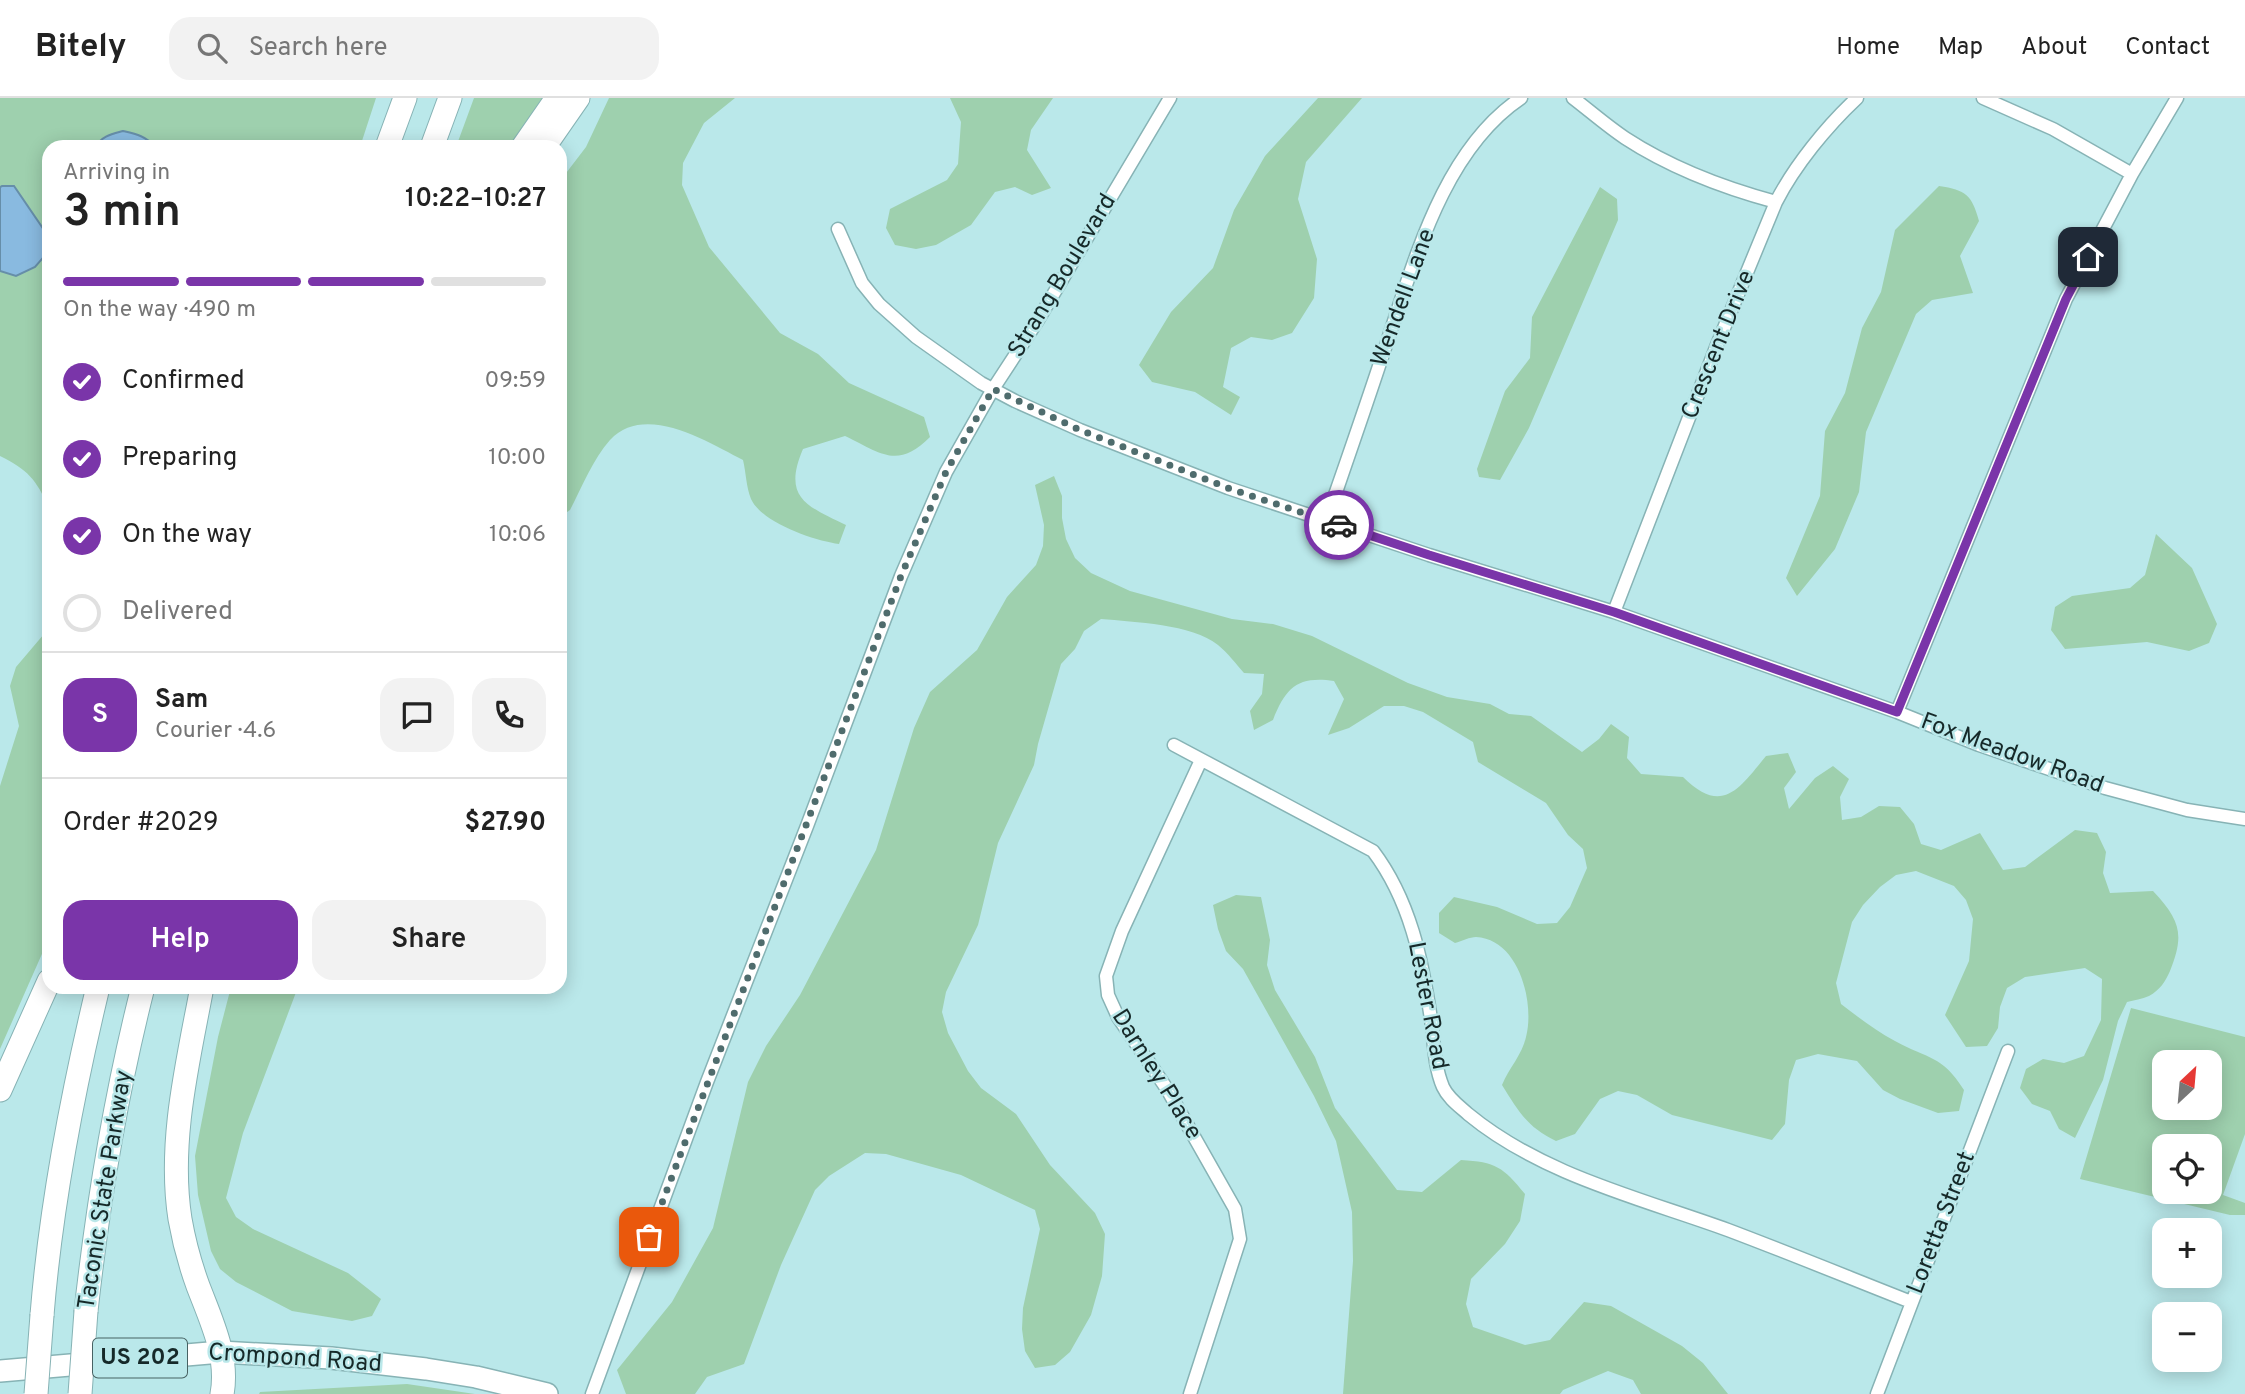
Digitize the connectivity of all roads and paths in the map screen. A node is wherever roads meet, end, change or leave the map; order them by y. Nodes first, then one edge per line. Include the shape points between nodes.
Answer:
1 (450, 98) edge
2 (556, 98) edge
3 (578, 98) edge
4 (1170, 98) edge
5 (1521, 98) edge
6 (1573, 98) edge
7 (1857, 98) edge
8 (1983, 98) edge
9 (2177, 98) edge
10 (404, 100) edge
11 (390, 140) edge
12 (435, 140) edge
13 (528, 140) edge
14 (549, 140) edge
15 (2132, 174) junction
16 (1776, 202) junction
17 (838, 229) dead end
18 (993, 389) junction
19 (1326, 521) junction
20 (1614, 612) junction
21 (1897, 712) junction
22 (1174, 744) dead end
23 (1201, 760) junction
24 (2245, 819) edge
25 (43, 994) edge
26 (97, 994) edge
27 (141, 994) edge
28 (201, 994) edge
29 (2008, 1051) dead end
30 (0, 1090) edge
31 (1911, 1302) junction
32 (221, 1352) junction
33 (0, 1371) edge
34 (36, 1394) edge
35 (80, 1394) edge
36 (222, 1394) edge
37 (547, 1394) edge
38 (592, 1394) edge
39 (1190, 1394) edge
40 (1877, 1394) edge

1 - 12 highway
2 - 13 highway
3 - 14 highway
4 - 18 street, Strang Boulevard
5 - 19 street, Wendell Lane via 1484,130 1446,188 1416,258
6 - 16 street via 1650,153
7 - 16 street, Crescent Drive via 1807,153
8 - 15 street via 2053,129
9 - 15 street
10 - 11 highway
15 - 21 street via 2066,299
16 - 20 street, Crescent Drive
17 - 18 street, Fox Meadow Road via 862,284 879,304 916,337
18 - 19 street, Fox Meadow Road via 1154,459
18 - 38 street, Strang Boulevard via 946,472 901,576
19 - 20 street, Fox Meadow Road
20 - 21 street, Fox Meadow Road
21 - 24 street, Fox Meadow Road via 2114,791
22 - 23 street, Lester Road
23 - 31 street, Lester Road via 1373,851 1404,902 1417,942 1444,1089 1486,1130 1574,1175
23 - 39 street, Darnley Place via 1106,976 1118,1017 1167,1089 1236,1209 1239,1223 1240,1239
25 - 30 highway
26 - 34 highway, Taconic State Parkway, bridge via 65,1142 48,1251
27 - 35 highway, Taconic State Parkway, bridge via 106,1165
28 - 32 highway via 180,1118 177,1180 186,1249
29 - 31 street, Loretta Street
31 - 40 street, Loretta Street
32 - 33 highway, Crompond Road / US 202
32 - 36 highway
32 - 37 highway, Crompond Road / US 202 via 404,1366

